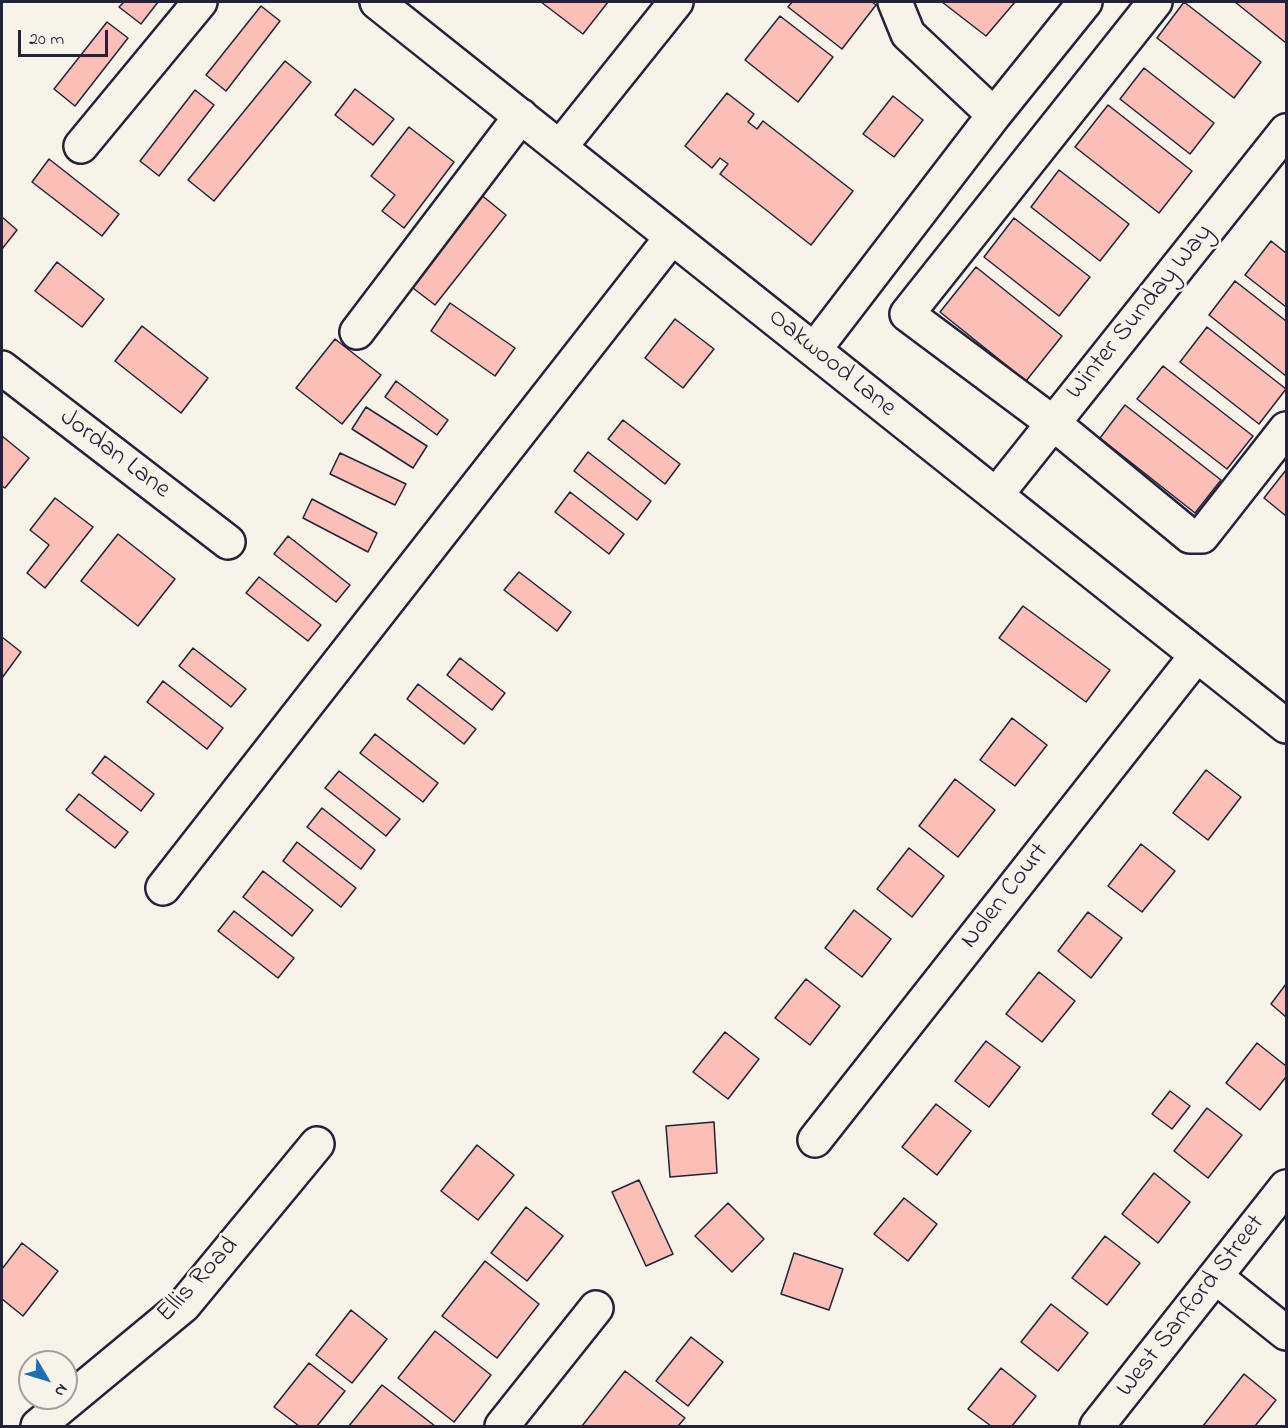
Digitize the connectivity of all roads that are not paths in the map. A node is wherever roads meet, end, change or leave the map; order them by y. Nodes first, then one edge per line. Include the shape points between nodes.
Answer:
1 (200, 2) edge
2 (377, 2) edge
3 (676, 2) edge
4 (895, 2) edge
5 (1085, 2) edge
6 (1155, 2) edge
7 (994, 115) junction
8 (520, 116) junction
9 (1287, 131) edge
10 (81, 146) dead end
11 (560, 147) junction
12 (672, 237) junction
13 (357, 332) dead end
14 (814, 350) junction
15 (2, 368) edge
16 (1053, 423) junction
17 (1287, 429) edge
18 (996, 495) junction
19 (228, 542) dead end
20 (1197, 655) junction
21 (1287, 726) edge
22 (163, 888) dead end
23 (815, 1140) dead end
24 (317, 1144) dead end
25 (1287, 1187) edge
26 (1216, 1277) junction
27 (596, 1308) dead end
28 (1287, 1333) edge
29 (38, 1426) edge
30 (502, 1426) edge
31 (1097, 1426) edge

1 - 10 street
2 - 8 street, Oakwood Lane
3 - 11 street
4 - 7 street via 908,34
5 - 7 street
6 - 16 street via 907,314
7 - 14 street
8 - 11 street, Oakwood Lane
8 - 13 street
9 - 16 street, Winter Sunday Way
11 - 12 street, Oakwood Lane
12 - 14 street, Oakwood Lane
12 - 22 street
14 - 18 street, Oakwood Lane
15 - 19 street, Jordan Lane
16 - 17 street via 1197,538
16 - 18 street, Winter Sunday Way
18 - 20 street, Oakwood Lane
20 - 21 street, Oakwood Lane
20 - 23 street, Nolen Court
24 - 29 street, Ellis Road via 184,1305
25 - 26 street, West Sanford Street
26 - 28 street
26 - 31 street, West Sanford Street
27 - 30 street

